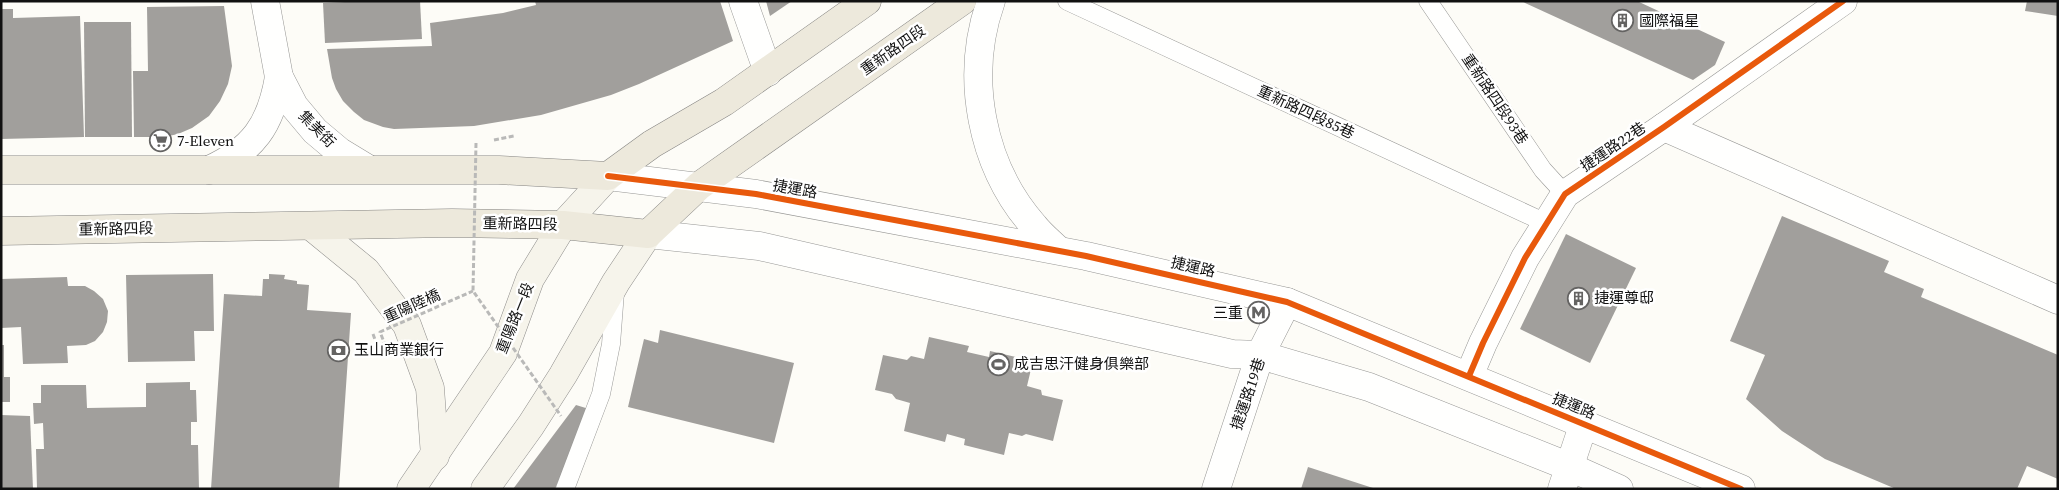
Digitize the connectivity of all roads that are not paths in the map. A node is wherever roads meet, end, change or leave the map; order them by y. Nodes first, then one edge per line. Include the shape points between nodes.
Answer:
1 (265, 1) edge
2 (743, 1) edge
3 (867, 1) edge
4 (962, 1) edge
5 (991, 1) edge
6 (1067, 1) edge
7 (1428, 1) edge
8 (1843, 1) edge
9 (768, 72) junction
10 (279, 77) junction
11 (1664, 127) junction
12 (368, 169) junction
13 (1, 170) edge
14 (209, 170) junction
15 (608, 176) junction
16 (699, 186) junction
17 (1565, 194) junction
18 (1546, 223) junction
19 (563, 225) junction
20 (311, 226) junction
21 (1, 231) edge
22 (648, 234) junction
23 (1058, 250) junction
24 (616, 282) junction
25 (2058, 300) edge
26 (1287, 302) junction
27 (1260, 355) junction
28 (1469, 376) junction
29 (1584, 423) junction
30 (435, 456) junction
31 (1566, 478) edge
32 (411, 489) edge
33 (485, 489) edge
34 (565, 489) edge
35 (1217, 489) edge
36 (1619, 489) edge
37 (1741, 489) edge

1 - 10 street, 集美街
2 - 9 street
3 - 9 main road
4 - 16 main road, 重新路四段
5 - 23 street via 978,70 986,137 1014,199
6 - 18 lane, 重新路四段85巷
7 - 17 lane, 重新路四段93巷 via 1543,170
8 - 11 street, 捷運路22巷
9 - 15 main road via 652,144
10 - 12 street, 集美街 via 294,106 315,131
10 - 14 street, 集美街 via 275,98 258,135 244,150
11 - 17 street, 捷運路22巷
11 - 25 street
12 - 14 main road
12 - 15 main road via 499,170
13 - 14 main road
15 - 16 street, 捷運路
15 - 19 main road, 重陽路一段
16 - 22 main road, 重新路四段
16 - 23 street, 捷運路
17 - 18 street, 捷運路22巷
18 - 28 street, 捷運路22巷 via 1525,258
19 - 20 main road, 重新路四段
19 - 22 main road, 重新路四段
19 - 30 main road, 重陽路一段 via 530,279 503,353
20 - 21 main road, 重新路四段
20 - 30 main road via 366,271 406,325 430,388
22 - 24 main road
22 - 27 street via 759,246 1232,354
23 - 26 street, 捷運路
24 - 33 main road via 564,375
24 - 34 lane via 611,344 601,394
26 - 27 street, 捷運路19巷
26 - 28 street, 捷運路
27 - 31 street via 1369,387
27 - 35 street, 捷運路19巷
28 - 29 street, 捷運路
29 - 31 street
29 - 37 street, 捷運路
30 - 32 main road, 重陽路一段
31 - 36 street

